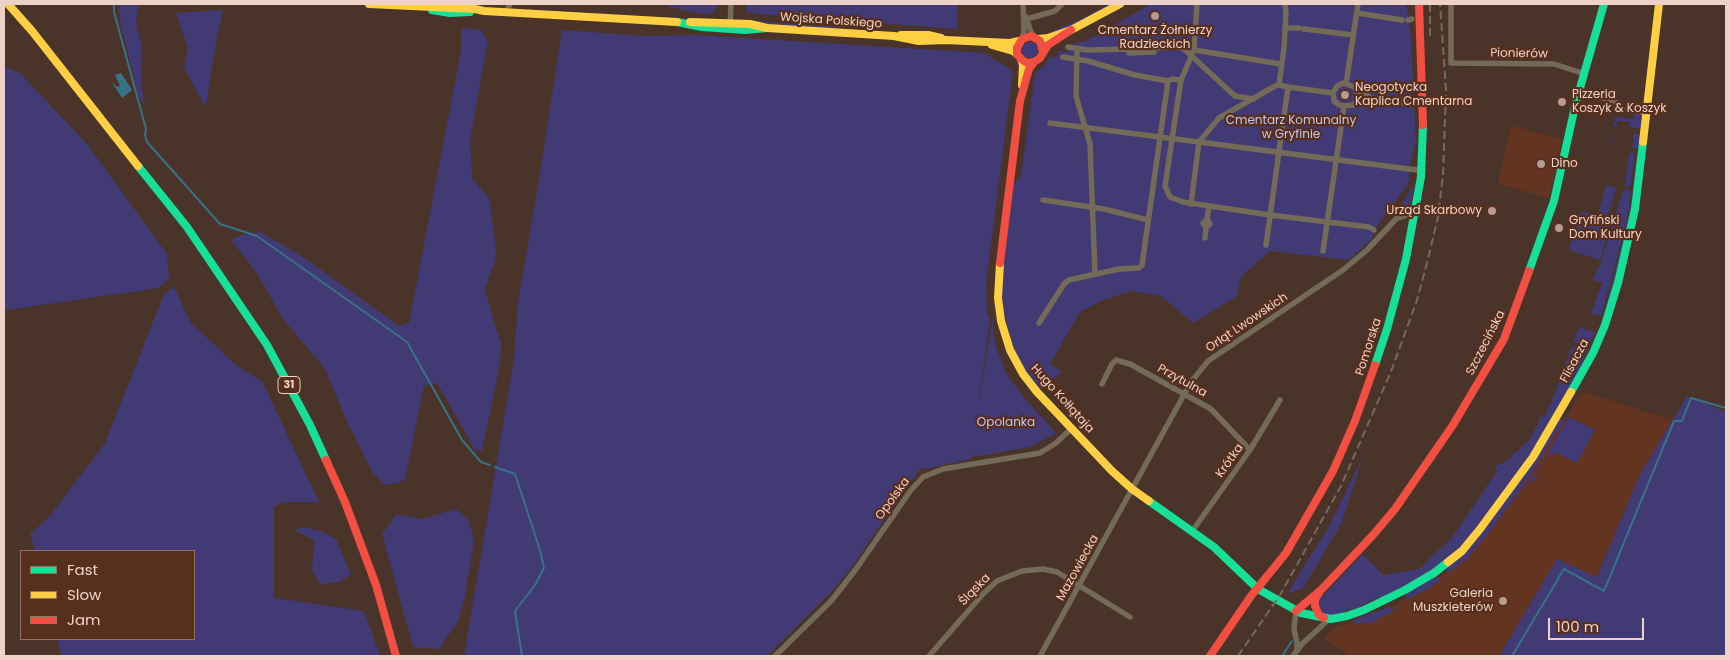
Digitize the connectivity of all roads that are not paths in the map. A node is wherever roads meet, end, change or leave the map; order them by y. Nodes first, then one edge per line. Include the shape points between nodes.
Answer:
1 (8, 4) edge
2 (369, 4) edge
3 (510, 4) edge
4 (731, 4) edge
5 (1023, 4) edge
6 (1062, 4) edge
7 (1120, 4) edge
8 (1197, 4) edge
9 (1285, 4) edge
10 (1358, 4) edge
11 (1418, 4) edge
12 (1451, 4) edge
13 (1604, 4) edge
14 (1659, 4) edge
15 (506, 12) junction
16 (1357, 13) junction
17 (1025, 16) junction
18 (1407, 20) dead end
19 (730, 26) junction
20 (1286, 28) junction
21 (1071, 30) junction
22 (1353, 35) junction
23 (1036, 38) junction
24 (1021, 40) junction
25 (986, 42) junction
26 (1068, 47) dead end
27 (1077, 48) junction
28 (1043, 52) junction
29 (1192, 53) junction
30 (1019, 57) junction
31 (1063, 57) dead end
32 (1077, 60) junction
33 (1034, 62) junction
34 (1281, 64) junction
35 (1585, 74) junction
36 (1181, 80) junction
37 (1168, 81) junction
38 (1279, 84) junction
39 (1346, 84) junction
40 (1288, 87) junction
41 (1355, 87) junction
42 (1023, 90) junction
43 (1580, 92) junction
44 (1333, 93) junction
45 (1371, 98) junction
46 (1254, 99) junction
47 (1412, 104) dead end
48 (1353, 105) junction
49 (1344, 106) junction
50 (1648, 113) junction
51 (1050, 123) dead end
52 (1085, 127) junction
53 (1161, 136) junction
54 (1172, 138) junction
55 (1199, 142) junction
56 (1279, 153) junction
57 (1336, 160) junction
58 (1417, 170) dead end
59 (1043, 200) dead end
60 (1191, 204) junction
61 (1210, 206) junction
62 (1092, 207) junction
63 (1270, 215) junction
64 (1414, 216) junction
65 (1148, 220) junction
66 (1328, 221) junction
67 (1374, 230) dead end
68 (1205, 238) dead end
69 (1266, 245) dead end
70 (1323, 251) dead end
71 (1095, 274) junction
72 (1039, 323) dead end
73 (1102, 384) dead end
74 (1184, 394) junction
75 (1280, 400) dead end
76 (1072, 428) junction
77 (1250, 450) junction
78 (1132, 489) junction
79 (1193, 530) junction
80 (1080, 584) junction
81 (1258, 588) junction
82 (1322, 589) junction
83 (1296, 611) junction
84 (1130, 617) dead end
85 (1327, 619) junction
86 (1297, 650) junction
87 (396, 656) edge
88 (775, 656) edge
89 (929, 656) edge
90 (1040, 656) edge
91 (1210, 656) edge
92 (1293, 656) edge

1 - 87 street, 31 via 187,227 266,345 310,424 345,502 376,585
2 - 15 street, Wojska Polskiego
3 - 15 street
4 - 19 street
5 - 17 street
6 - 17 street via 1055,11
7 - 21 street
8 - 29 street
9 - 20 street
10 - 16 street
11 - 64 street, Pomorska via 1423,129 1421,177
12 - 35 street, Pionierów via 1451,63 1554,64
13 - 35 street, Szczecińska
14 - 50 street, Flisacza
15 - 19 street, Wojska Polskiego via 702,27
16 - 18 street
16 - 22 street
17 - 23 street
17 - 24 street
19 - 25 street, Wojska Polskiego via 753,30 920,35
20 - 22 street
20 - 34 street
21 - 23 street via 1048,38
21 - 28 street
22 - 39 street
23 - 24 street via 1028,36
23 - 28 street via 1042,44
24 - 25 street, Wojska Polskiego via 1013,43
24 - 30 street via 1017,48
25 - 30 street, Wojska Polskiego via 1014,51
26 - 27 street
27 - 29 street via 1129,49 1129,53 1178,47
27 - 32 street
28 - 33 street
29 - 34 street
29 - 36 street
29 - 46 street via 1235,96
30 - 33 street
30 - 42 street, Hugo Kołłątaja via 1023,65
31 - 32 street
32 - 37 street
32 - 52 street via 1076,96
33 - 42 street, Hugo Kołłątaja
34 - 38 street
35 - 43 street, Szczecińska
36 - 37 street
36 - 54 street
37 - 53 street
38 - 40 street
38 - 46 street
39 - 41 street
39 - 44 street via 1337,86
40 - 44 street
40 - 56 street
41 - 45 street
41 - 48 street via 1358,100
42 - 76 street, Hugo Kołłątaja via 999,274 1001,321 1010,350 1023,374
43 - 50 street via 1614,101 1627,110
43 - 82 street, Szczecińska via 1553,204 1504,339 1458,417 1396,509
44 - 49 street via 1334,100
45 - 47 street
45 - 48 street
46 - 55 street via 1219,118
48 - 49 street
49 - 57 street
50 - 85 street, Flisacza via 1635,209 1606,322 1593,353 1536,453 1476,535 1445,566 1369,608
51 - 52 street
52 - 53 street
52 - 62 street via 1090,144
53 - 54 street
53 - 65 street
54 - 55 street
54 - 60 street via 1165,186 1167,193 1175,200
55 - 56 street
55 - 60 street
56 - 57 street
56 - 63 street
57 - 58 street
57 - 66 street
59 - 62 street
60 - 61 street
61 - 63 street
61 - 68 street
62 - 65 street
62 - 71 street
63 - 66 street
63 - 69 street
64 - 74 street, Orląt Lwowskich via 1397,218 1343,270 1208,361
64 - 81 street, Pomorska via 1387,329 1345,447 1286,553
65 - 71 street via 1140,268
66 - 67 street
66 - 70 street
71 - 72 street via 1064,284
73 - 74 street, Przytulna via 1116,360
74 - 77 street, Przytulna via 1218,415
74 - 78 street, Orląt Lwowskich
75 - 77 street, Krótka
76 - 78 street, Hugo Kołłątaja
76 - 88 street, Opolska via 1056,444 1040,453 943,469 923,477 910,490 832,600
77 - 79 street, Krótka
78 - 79 street, Hugo Kołłątaja
78 - 80 street, Mazowiecka
79 - 81 street, Hugo Kołłątaja
80 - 84 street, Śląska
80 - 89 street, Śląska via 1043,569 1022,571 996,581
80 - 90 street, Mazowiecka
81 - 83 street, Flisacza
81 - 91 street, Pomorska
82 - 83 street, Szczecińska
82 - 85 street via 1314,603 1317,611
83 - 85 street, Flisacza
83 - 86 street
85 - 86 street
86 - 92 street

